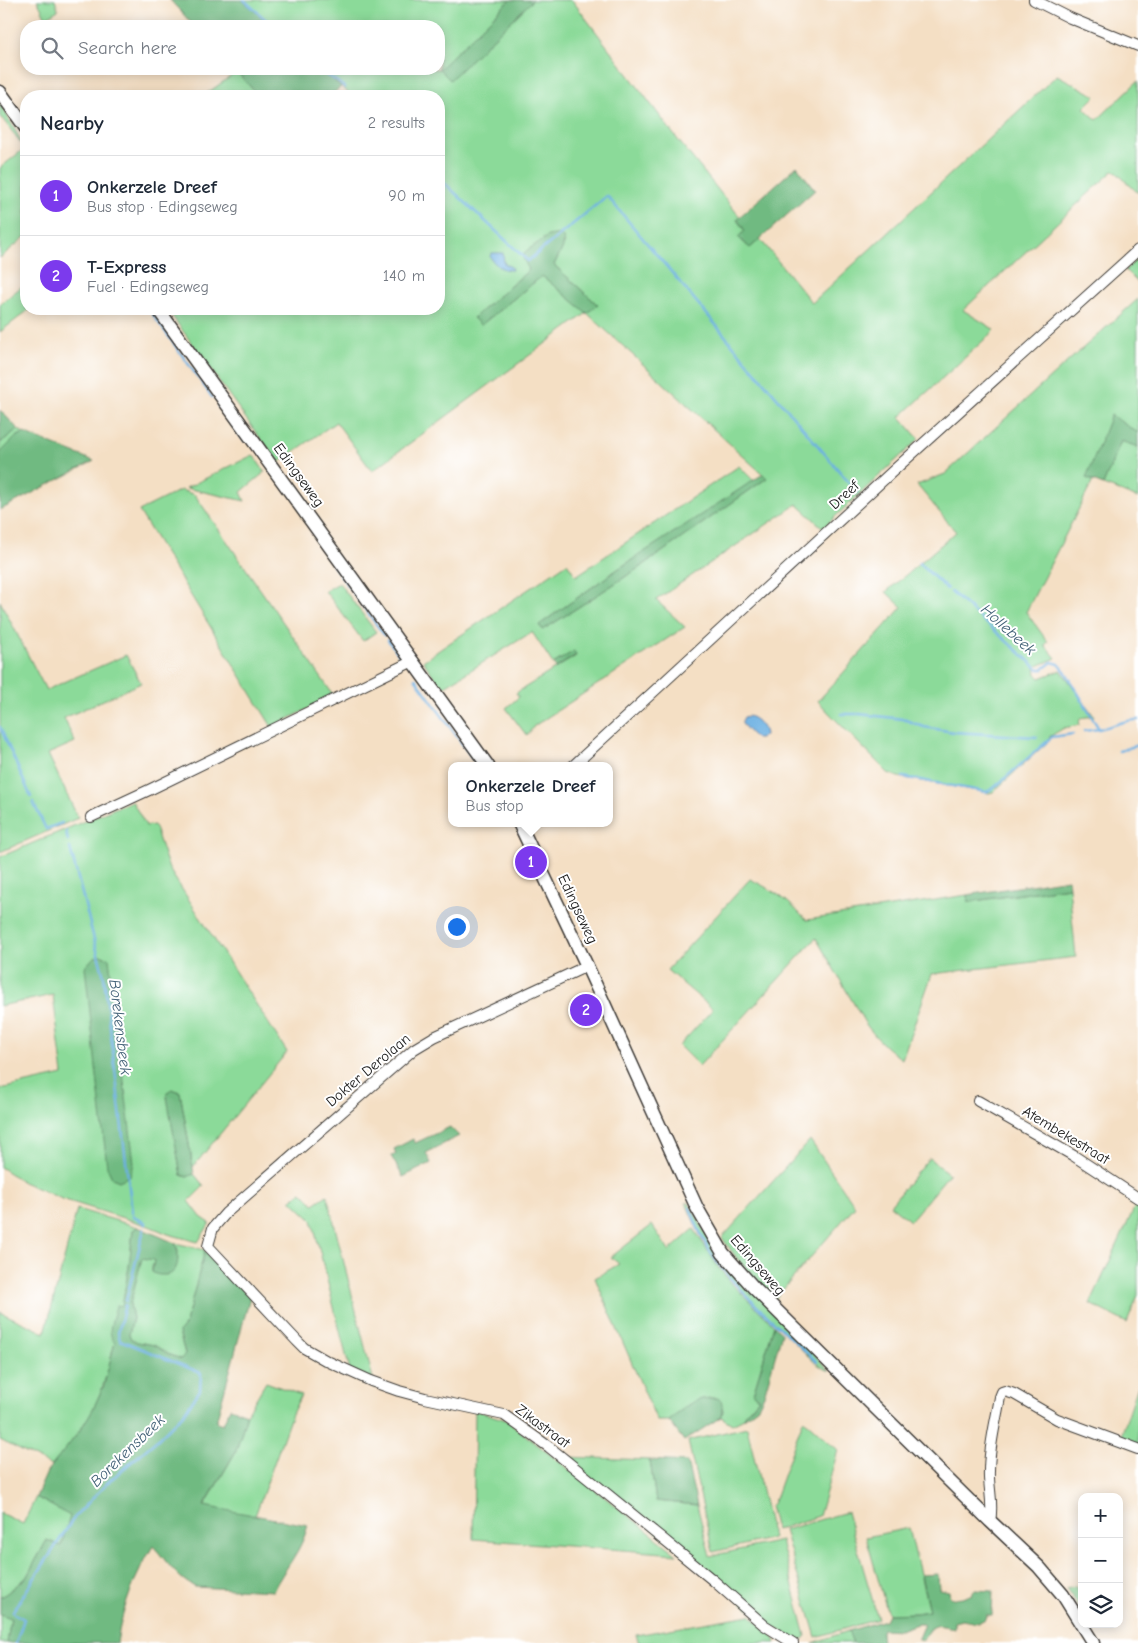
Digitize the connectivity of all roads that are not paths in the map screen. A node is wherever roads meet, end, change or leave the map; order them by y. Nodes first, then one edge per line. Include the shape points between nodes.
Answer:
1 (1034, 0) edge
2 (1138, 46) edge
3 (0, 92) edge
4 (20, 120) edge
5 (1138, 250) edge
6 (162, 315) edge
7 (414, 661) junction
8 (485, 762) edge
9 (576, 762) edge
10 (91, 817) dead end
11 (521, 827) edge
12 (587, 966) junction
13 (978, 1100) dead end
14 (1138, 1198) edge
15 (208, 1246) joint
16 (1138, 1449) edge
17 (990, 1521) junction
18 (793, 1643) edge
19 (1093, 1643) edge

1 - 2 street
3 - 4 main road
5 - 9 street, Dreef
6 - 7 main road, Edingseweg
7 - 8 main road, Edingseweg
7 - 10 street
11 - 12 main road, Edingseweg
12 - 15 street, Dokter Derolaan via 414,1048 226,1213 213,1228
12 - 17 main road, Edingseweg via 697,1208 723,1253 744,1278
13 - 14 street, Atembekestraat
15 - 18 street, Zikastraat via 304,1348 347,1371 399,1391 504,1415 645,1524 764,1625
16 - 17 street via 1057,1419 1005,1390 1000,1397 989,1461 993,1510
17 - 19 main road, Edingseweg via 1057,1588

